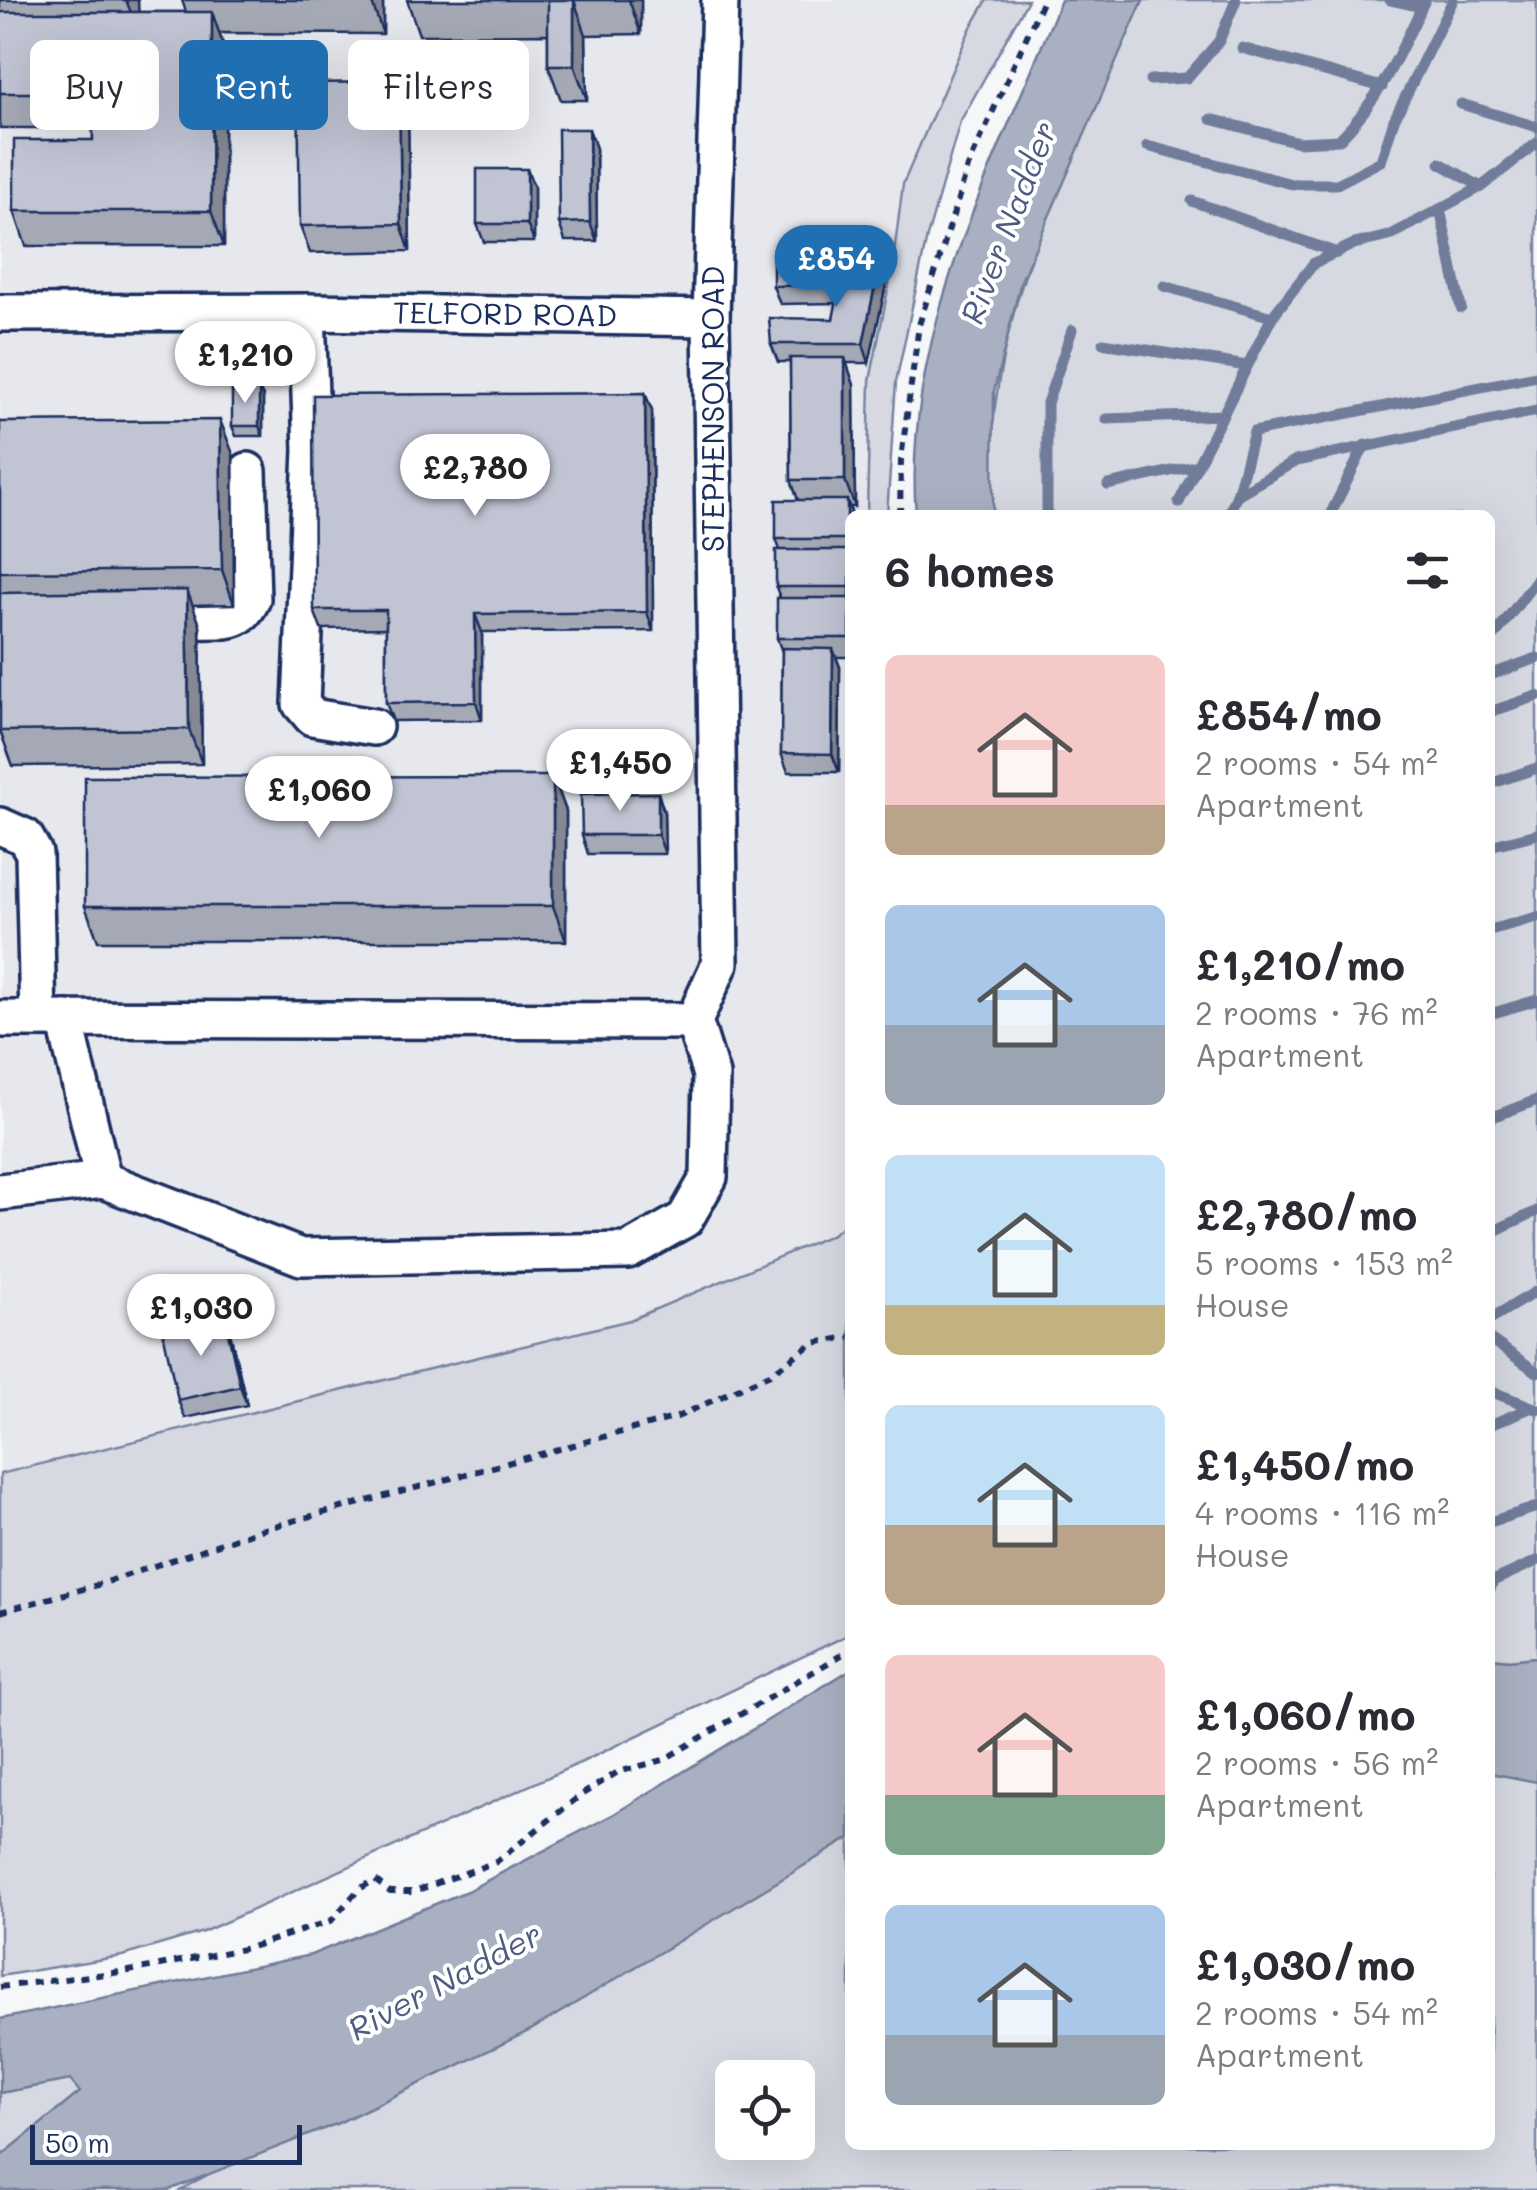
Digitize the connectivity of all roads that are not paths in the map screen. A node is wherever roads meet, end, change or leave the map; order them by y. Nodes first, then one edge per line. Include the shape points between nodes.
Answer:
1 (720, 0) edge
2 (0, 312) edge
3 (307, 312) junction
4 (711, 318) junction
5 (248, 471) dead end
6 (113, 622) edge
7 (374, 726) dead end
8 (0, 826) edge
9 (0, 1018) edge
10 (51, 1019) junction
11 (694, 1021) junction
12 (103, 1180) junction
13 (0, 1192) edge

1 - 4 lane, STEPHENSON ROAD
2 - 3 lane, TELFORD ROAD
3 - 4 lane, TELFORD ROAD
3 - 7 lane via 312,450 301,704 312,717
4 - 11 lane, STEPHENSON ROAD via 720,963
5 - 6 lane via 247,609 226,620
8 - 10 lane via 24,836 34,853
9 - 10 lane
10 - 11 lane
10 - 12 lane
11 - 12 lane via 711,1075 709,1177 685,1219 628,1251 300,1257
12 - 13 lane

